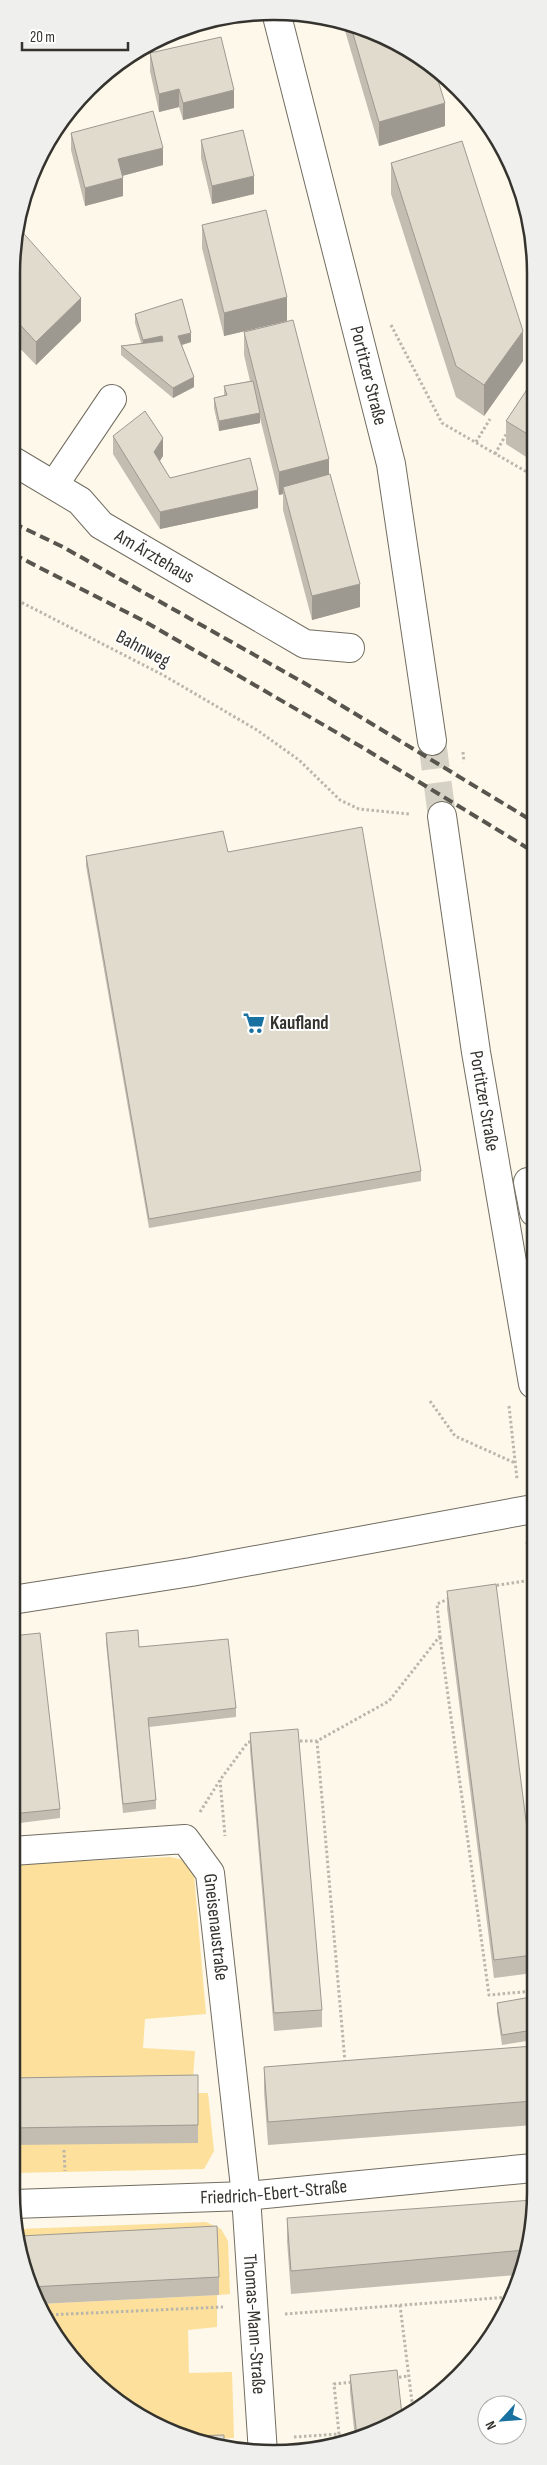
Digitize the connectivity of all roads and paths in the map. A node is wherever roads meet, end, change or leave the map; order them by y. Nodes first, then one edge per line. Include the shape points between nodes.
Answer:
1 (278, 20) edge
2 (387, 318) dead end
3 (112, 399) dead end
4 (490, 419) dead end
5 (509, 428) edge
6 (476, 442) junction
7 (495, 454) junction
8 (20, 464) edge
9 (527, 472) edge
10 (54, 485) junction
11 (20, 602) edge
12 (350, 648) dead end
13 (432, 741) tunnel mouth
14 (414, 814) dead end
15 (442, 816) tunnel mouth
16 (527, 1344) edge
17 (430, 1401) dead end
18 (510, 1412) dead end
19 (527, 1510) edge
20 (527, 1581) edge
21 (469, 1590) edge
22 (453, 1597) edge
23 (20, 1599) edge
24 (440, 1636) junction
25 (287, 1741) edge
26 (317, 1741) junction
27 (258, 1742) edge
28 (184, 1839) junction
29 (20, 1850) edge
30 (527, 1991) edge
31 (335, 2063) edge
32 (64, 2150) dead end
33 (527, 2169) edge
34 (65, 2180) dead end
35 (246, 2196) junction
36 (21, 2204) edge
37 (504, 2298) edge
38 (400, 2306) junction
39 (227, 2307) dead end
40 (52, 2315) edge
41 (283, 2315) dead end
42 (408, 2376) junction
43 (390, 2378) edge
44 (362, 2381) edge
45 (412, 2403) edge
46 (290, 2438) dead end
47 (262, 2444) edge

1 - 13 street, Portitzer Straße via 391,464
2 - 6 path via 442,423
3 - 10 street
4 - 6 path
5 - 7 path
6 - 7 path
7 - 9 path
8 - 10 street, Am Ärztehaus
10 - 12 street, Am Ärztehaus via 80,501 101,525 305,644
11 - 14 path, Bahnweg via 163,675 257,730 299,760 340,800 359,809
15 - 16 street, Portitzer Straße via 476,1052
17 - 18 path via 454,1436 515,1463
19 - 23 street via 192,1572
20 - 21 path via 478,1586
22 - 24 path via 437,1604
24 - 26 path via 389,1701
24 - 30 path via 489,1994
25 - 26 path
26 - 31 path via 345,2062
27 - 28 path via 248,1742
28 - 29 street
28 - 35 street, Gneisenaustraße via 210,1873
32 - 34 path
33 - 35 street, Friedrich-Ebert-Straße
35 - 36 street, Friedrich-Ebert-Straße
35 - 47 street, Thomas-Mann-Straße
37 - 38 path
38 - 41 path
38 - 42 path
39 - 40 path
42 - 43 path
42 - 45 path
44 - 46 path via 334,2384 339,2434

